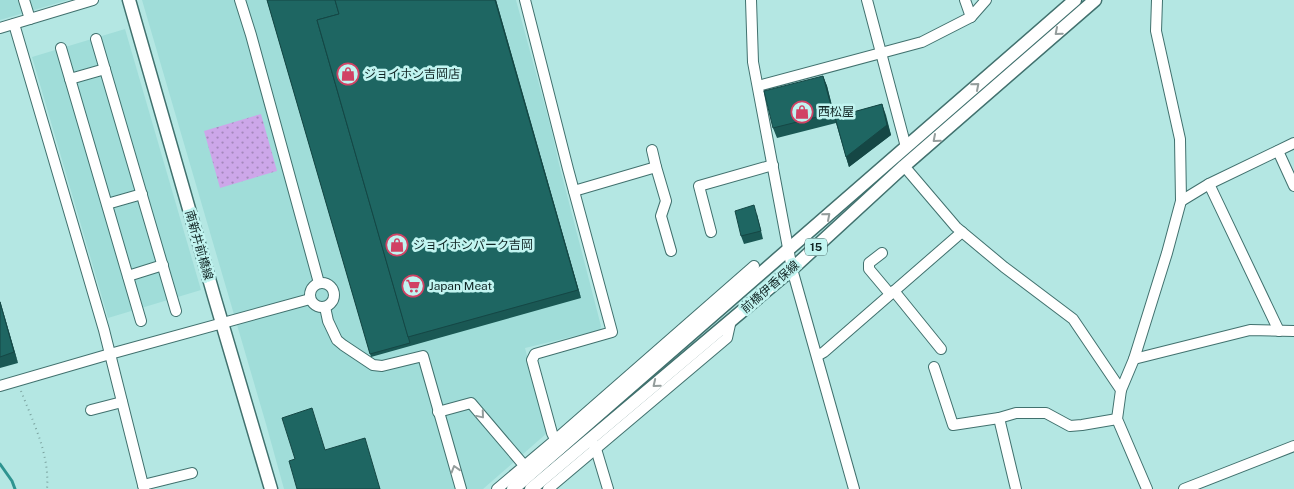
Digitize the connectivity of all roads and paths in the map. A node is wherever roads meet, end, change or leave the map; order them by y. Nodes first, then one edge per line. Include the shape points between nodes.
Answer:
1 (24, 0) edge
2 (93, 0) edge
3 (130, 0) edge
4 (240, 0) edge
5 (525, 0) edge
6 (751, 0) edge
7 (867, 0) edge
8 (965, 0) edge
9 (986, 0) edge
10 (1075, 0) edge
11 (1095, 0) edge
12 (1157, 0) edge
13 (971, 17) junction
14 (30, 19) junction
15 (14, 24) junction
16 (0, 28) edge
17 (96, 39) dead end
18 (61, 48) dead end
19 (882, 53) junction
20 (105, 69) junction
21 (70, 79) junction
22 (758, 86) junction
23 (1294, 143) edge
24 (906, 147) junction
25 (652, 150) dead end
26 (1278, 151) junction
27 (773, 166) junction
28 (904, 166) junction
29 (656, 167) junction
30 (1209, 184) junction
31 (1294, 186) edge
32 (574, 191) junction
33 (142, 194) junction
34 (1181, 201) junction
35 (107, 204) junction
36 (711, 232) dead end
37 (962, 232) junction
38 (789, 249) junction
39 (671, 251) dead end
40 (882, 252) dead end
41 (163, 265) junction
42 (754, 266) dead end
43 (792, 268) junction
44 (128, 276) junction
45 (319, 283) junction
46 (892, 292) junction
47 (310, 299) junction
48 (325, 307) junction
49 (176, 311) dead end
50 (710, 311) junction
51 (141, 321) dead end
52 (222, 322) junction
53 (1279, 331) junction
54 (1294, 331) edge
55 (941, 349) dead end
56 (110, 354) junction
57 (817, 356) junction
58 (1134, 359) junction
59 (934, 367) dead end
60 (18, 382) junction
61 (0, 386) edge
62 (1121, 390) junction
63 (122, 402) junction
64 (91, 410) dead end
65 (615, 410) junction
66 (438, 412) junction
67 (999, 418) junction
68 (1117, 418) junction
69 (558, 444) junction
70 (593, 444) junction
71 (1294, 446) edge
72 (528, 470) junction
73 (192, 473) dead end
74 (144, 487) edge
75 (47, 489) edge
76 (271, 489) edge
77 (461, 489) edge
78 (497, 489) edge
79 (513, 489) edge
80 (531, 489) edge
81 (548, 489) edge
82 (608, 489) edge
83 (854, 489) edge
84 (1016, 489) edge
85 (1147, 489) edge
86 (1184, 489) edge

1 - 14 street
2 - 14 street
3 - 52 main road, 南新井前橋線
4 - 45 street
5 - 32 street
6 - 22 street via 753,62
7 - 19 street
8 - 13 street
9 - 13 street
24 -> 10 main road, 前橋伊香保線 / 15
11 -> 28 main road, 前橋伊香保線 / 15
12 - 34 street via 1156,31 1180,140
13 - 19 street via 922,42
14 - 15 street
15 - 16 street
15 - 56 street
17 - 20 street
18 - 21 street
19 - 22 street
19 - 24 street
20 - 21 street
20 - 33 street
21 - 35 street
22 - 27 street
23 - 26 street
38 -> 24 main road, 前橋伊香保線 / 15
25 - 29 street
26 - 30 street
26 - 31 street
27 - 36 street via 699,186
27 - 38 street
28 - 37 street
28 - 43 main road, 前橋伊香保線 / 15
29 - 32 street
29 - 39 street via 666,201 661,216
30 - 34 street
30 - 53 street
32 - 69 street via 612,332 535,354 532,360
33 - 35 street
33 - 41 street
34 - 58 street
35 - 44 street
37 - 46 street
37 - 62 street via 1073,319
38 - 43 street
38 - 50 main road, 前橋伊香保線 / 15
40 - 46 street via 869,263 869,269
41 - 44 street
41 - 49 street
42 - 50 street
43 - 57 street
43 - 65 main road, 前橋伊香保線 / 15 via 692,354
44 - 51 street
45 - 47 street via 312,287
45 - 48 street via 327,284 334,293 333,301
46 - 55 street
46 - 57 street
47 - 48 street via 315,306
47 - 52 street
48 - 66 street via 337,340 373,365 382,366 423,356
50 - 65 main road, 前橋伊香保線 / 15
52 - 56 street
52 - 76 main road, 南新井前橋線
53 - 54 street
53 - 58 street via 1250,330
56 - 60 street
56 - 63 street
57 - 83 street
58 - 62 street
59 - 67 street via 953,425
60 - 61 street
60 - 75 path via 45,457
62 - 68 street
63 - 64 street
63 - 74 street
65 - 69 main road, 前橋伊香保線 / 15
65 - 70 main road, 前橋伊香保線 / 15
66 -> 72 street via 471,404
77 -> 66 street
67 - 68 street via 1016,413 1046,413 1070,426
67 - 84 street
68 - 85 street
69 - 72 main road, 前橋伊香保線 / 15
70 - 80 main road, 前橋伊香保線 / 15
70 - 81 street
70 - 82 street
71 - 86 street
72 - 78 street
72 - 79 main road, 前橋伊香保線 / 15
73 - 74 street

